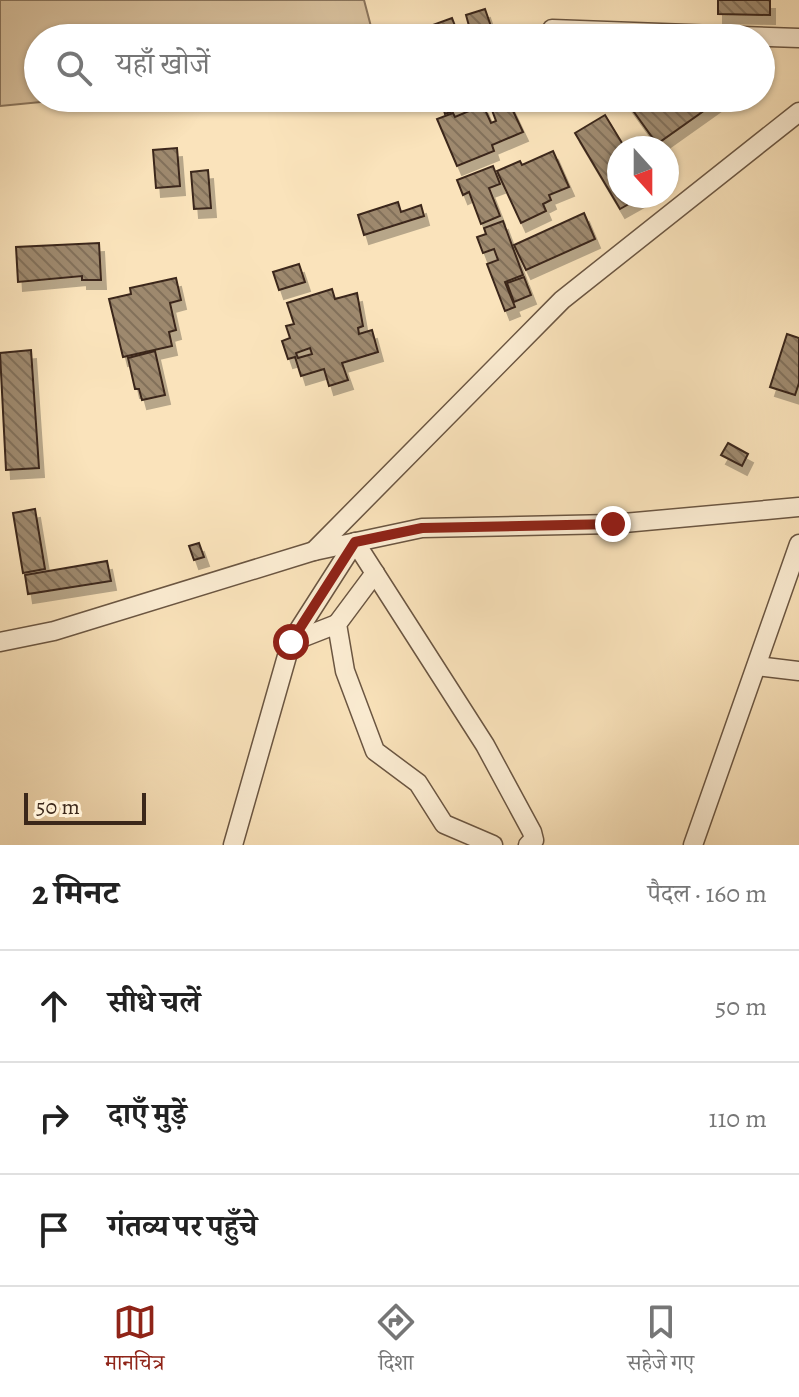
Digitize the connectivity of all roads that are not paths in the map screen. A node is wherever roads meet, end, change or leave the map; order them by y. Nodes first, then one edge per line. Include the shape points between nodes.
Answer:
1 (775, 35) edge
2 (799, 38) edge
3 (799, 112) edge
4 (799, 507) edge
5 (355, 542) junction
6 (799, 544) edge
7 (314, 551) junction
8 (375, 573) junction
9 (337, 624) junction
10 (0, 642) edge
11 (291, 642) junction
12 (757, 666) junction
13 (799, 671) edge
14 (534, 843) edge
15 (233, 845) edge
16 (493, 845) edge
17 (693, 845) edge

1 - 2 street
3 - 7 street via 562,300
4 - 5 street via 613,524 422,528
5 - 7 street
5 - 8 street
5 - 11 street
6 - 12 street
7 - 10 street via 54,631
8 - 9 street
8 - 14 street via 485,745
9 - 11 street
9 - 16 street via 345,671 375,751 418,783 444,824
11 - 15 street
12 - 13 street
12 - 17 street

